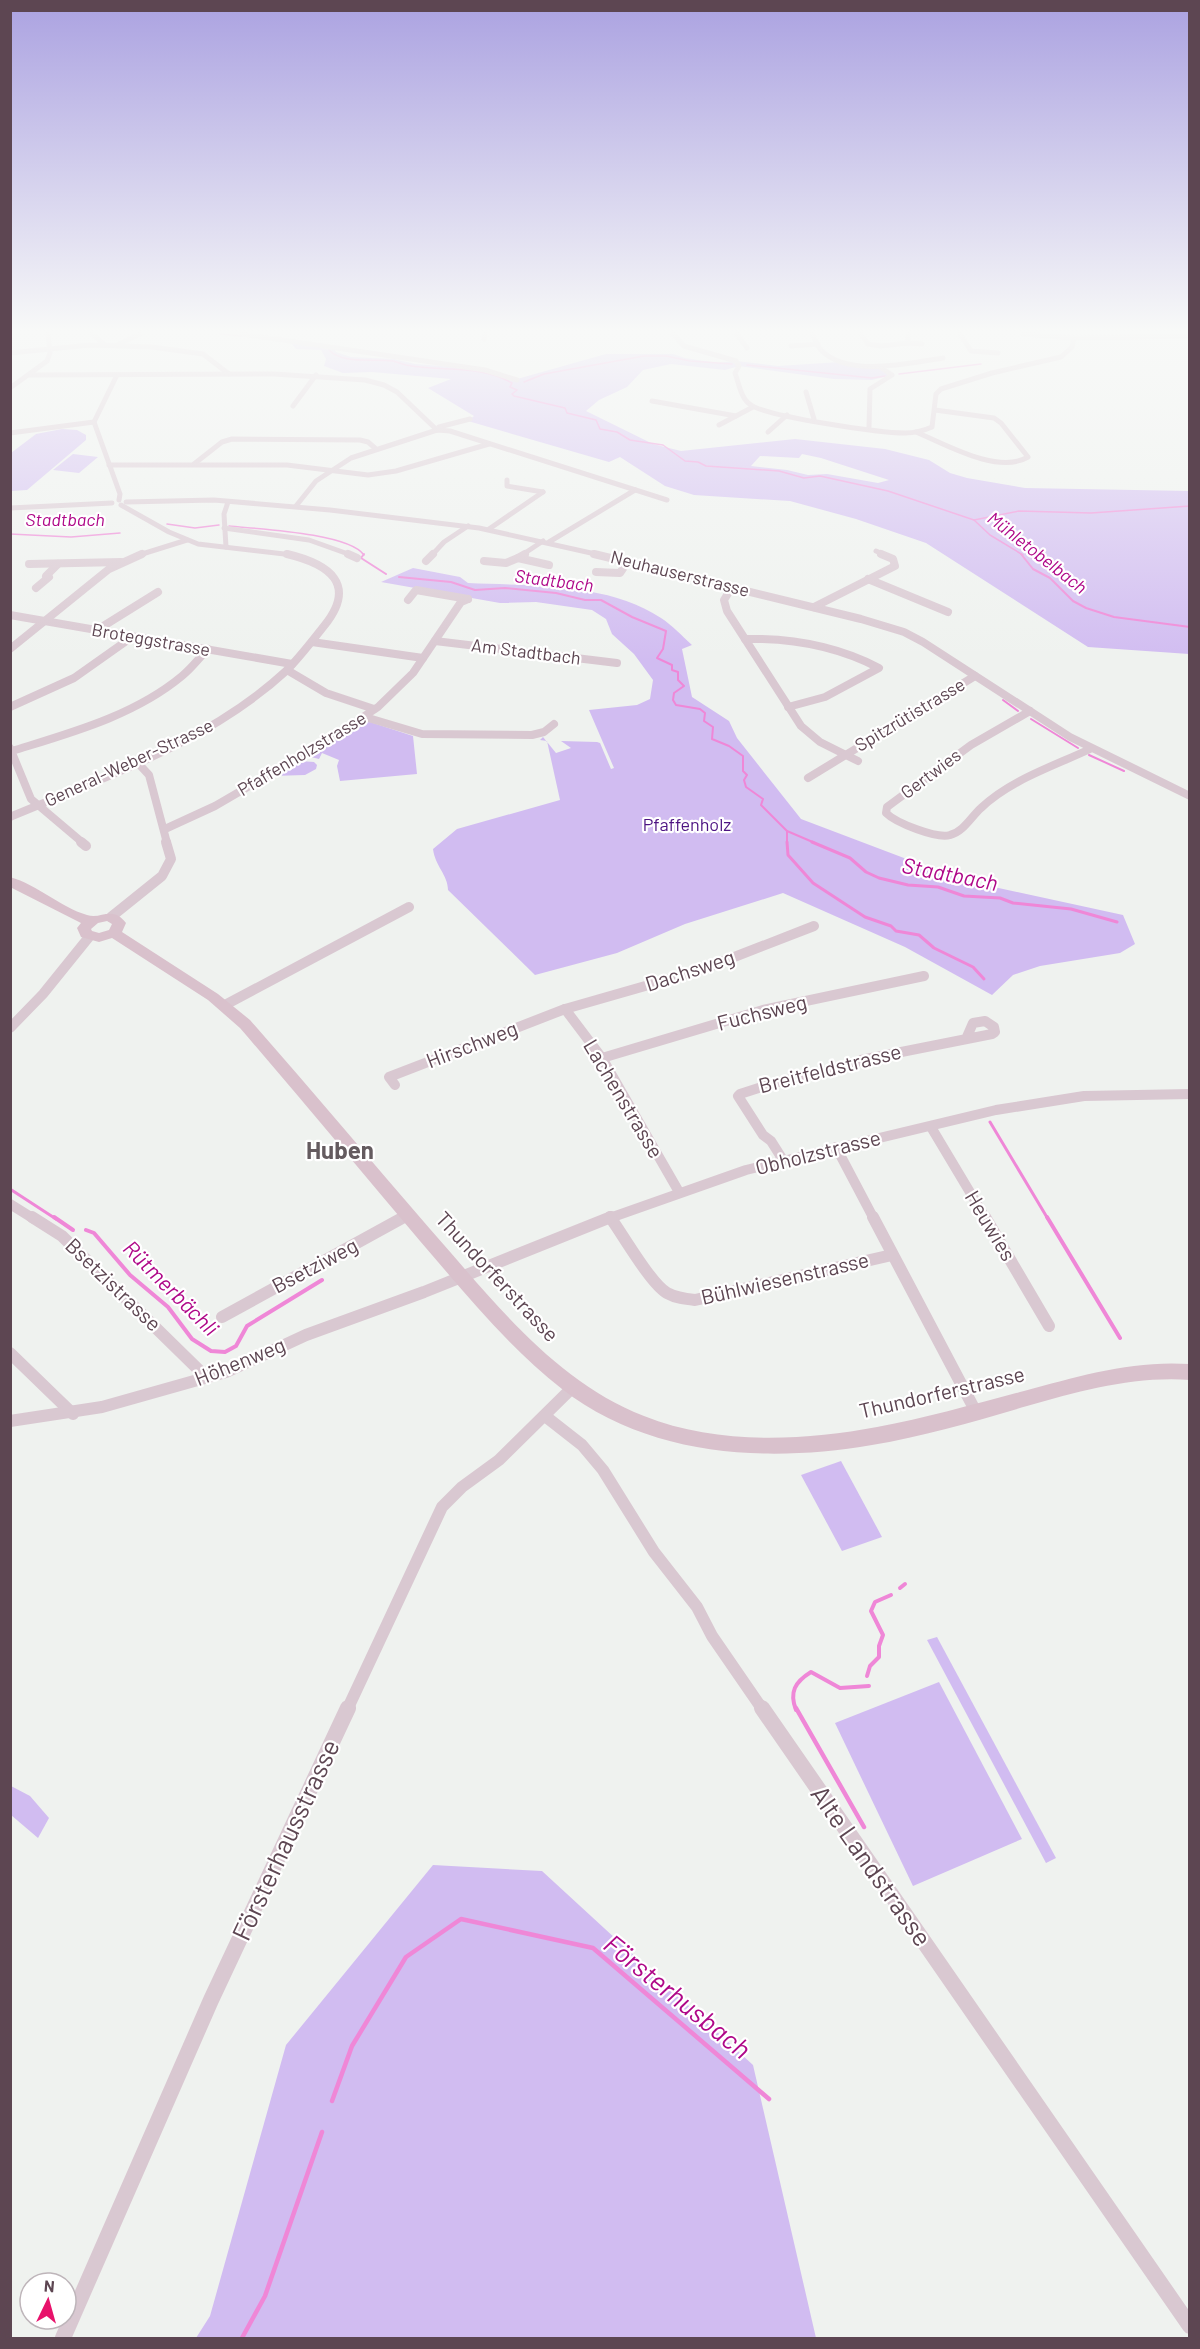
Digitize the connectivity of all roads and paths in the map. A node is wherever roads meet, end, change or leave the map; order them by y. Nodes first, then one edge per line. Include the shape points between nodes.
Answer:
1 (102, 444) edge
2 (220, 444) edge
3 (370, 444) edge
4 (389, 444) edge
5 (489, 444) joint
6 (947, 444) edge
7 (1017, 444) edge
8 (375, 448) junction
9 (194, 464) junction
10 (109, 465) junction
11 (329, 471) junction
12 (507, 480) dead end
13 (635, 490) junction
14 (667, 500) dead end
15 (122, 502) junction
16 (228, 502) junction
17 (296, 506) junction
18 (10, 508) edge
19 (468, 525) junction
20 (224, 528) junction
21 (489, 529) junction
22 (187, 540) junction
23 (546, 541) junction
24 (226, 548) junction
25 (876, 551) dead end
26 (357, 558) dead end
27 (518, 558) junction
28 (426, 561) dead end
29 (484, 561) dead end
30 (628, 561) junction
31 (121, 562) junction
32 (29, 564) dead end
33 (58, 564) junction
34 (549, 565) dead end
35 (596, 572) dead end
36 (868, 579) junction
37 (732, 587) junction
38 (36, 588) dead end
39 (159, 592) dead end
40 (408, 600) dead end
41 (814, 607) junction
42 (948, 612) dead end
43 (10, 615) edge
44 (45, 621) junction
45 (98, 630) junction
46 (132, 637) junction
47 (745, 639) junction
48 (435, 641) junction
49 (312, 642) junction
50 (10, 649) edge
51 (208, 650) junction
52 (423, 658) junction
53 (617, 663) dead end
54 (290, 667) junction
55 (975, 676) junction
56 (10, 707) edge
57 (788, 707) junction
58 (374, 709) junction
59 (1029, 711) junction
60 (365, 717) junction
61 (554, 724) dead end
62 (1090, 749) junction
63 (11, 750) edge
64 (845, 754) junction
65 (858, 761) dead end
66 (137, 762) junction
67 (808, 778) dead end
68 (1190, 796) edge
69 (38, 805) junction
70 (10, 817) edge
71 (165, 830) junction
72 (86, 846) dead end
73 (12, 883) edge
74 (410, 907) dead end
75 (111, 917) junction
76 (814, 926) dead end
77 (89, 929) junction
78 (114, 933) junction
79 (924, 976) dead end
80 (225, 1005) junction
81 (564, 1009) junction
82 (15, 1016) edge
83 (10, 1028) edge
84 (966, 1039) dead end
85 (602, 1058) junction
86 (395, 1085) dead end
87 (1190, 1094) edge
88 (931, 1126) junction
89 (836, 1147) junction
90 (783, 1160) junction
91 (679, 1192) junction
92 (10, 1204) edge
93 (408, 1215) junction
94 (610, 1217) junction
95 (892, 1255) junction
96 (462, 1278) junction
97 (222, 1317) dead end
98 (1049, 1326) dead end
99 (10, 1353) edge
100 (1190, 1372) edge
101 (207, 1378) junction
102 (573, 1387) junction
103 (976, 1412) junction
104 (73, 1414) junction
105 (545, 1416) junction
106 (10, 1421) edge
107 (1190, 2326) edge
108 (63, 2338) edge

1 - 10 street
2 - 9 street
3 - 8 street
4 - 8 street
5 - 11 street via 388,473
5 - 13 street
6 - 7 street via 999,463 1018,464 1028,457
8 - 11 street
9 - 10 street
9 - 11 street via 287,465
10 - 15 street
11 - 17 street
12 - 21 street via 507,486 543,492
13 - 14 street
13 - 23 street
15 - 16 street, Neuhauserstrasse
15 - 18 street, Neuhauserstrasse
15 - 22 street, General-Weber-Strasse
16 - 17 street, Neuhauserstrasse
16 - 20 street
17 - 19 street, Neuhauserstrasse
19 - 21 street, Neuhauserstrasse
19 - 28 street
20 - 24 street
20 - 26 street via 308,540 342,549
21 - 23 street, Neuhauserstrasse
22 - 24 street, General-Weber-Strasse
22 - 31 street
23 - 27 street
23 - 30 street, Neuhauserstrasse
24 - 49 street, General-Weber-Strasse via 296,556 332,575 340,588 340,604
25 - 36 street via 893,559 895,566
27 - 29 street via 506,563
27 - 34 street
30 - 35 street via 620,573
30 - 37 street, Neuhauserstrasse
31 - 33 street
31 - 44 street
32 - 33 street
33 - 38 street
36 - 41 street
36 - 42 street
37 - 41 street, Neuhauserstrasse
37 - 47 street, Spitzrütistrasse via 724,600
39 - 45 street
40 - 48 street, Pfaffenholzstrasse via 416,590 468,599 461,602
41 - 55 street, Neuhauserstrasse via 904,632
43 - 44 street, Broteggstrasse
44 - 45 street, Broteggstrasse
44 - 50 street
45 - 46 street, Broteggstrasse
46 - 51 street, Broteggstrasse
46 - 56 street via 79,677
47 - 57 street, Spitzrütistrasse
47 - 57 street via 823,647 879,668 813,704
48 - 52 street, Pfaffenholzstrasse
48 - 53 street, Am Stadtbach
49 - 52 street
49 - 54 street, General-Weber-Strasse
51 - 54 street, Broteggstrasse
51 - 63 street via 179,679 155,695 72,732
52 - 58 street, Pfaffenholzstrasse via 394,694
54 - 58 street, Broteggstrasse via 308,684
54 - 66 street, General-Weber-Strasse via 222,720
55 - 59 street, Neuhauserstrasse
55 - 64 street, Spitzrütistrasse
57 - 64 street, Spitzrütistrasse via 810,735
58 - 60 street, Pfaffenholzstrasse
59 - 62 street, Neuhauserstrasse
59 - 62 street, Gertwies via 942,764 887,807 886,813 949,836 1004,791
60 - 61 street via 422,734 532,735
60 - 71 street, Pfaffenholzstrasse via 225,800
62 - 68 street, Neuhauserstrasse
63 - 69 street via 31,799
64 - 65 street, Spitzrütistrasse
64 - 67 street
66 - 69 street, General-Weber-Strasse
66 - 71 street via 148,771
69 - 70 street, General-Weber-Strasse
69 - 72 street
71 - 75 street via 171,859 162,876
73 - 77 street via 76,917
74 - 80 street
75 - 77 street via 97,918
75 - 78 street via 119,923
76 - 81 street, Dachsweg via 701,970
77 - 78 street via 99,938
77 - 82 street
78 - 80 street, Thundorferstrasse
79 - 85 street, Fuchsweg via 763,1010
80 - 93 street, Thundorferstrasse
81 - 85 street, Lachenstrasse
81 - 86 street, Hirschweg via 389,1077
82 - 83 street
84 - 90 street, Breitfeldstrasse via 861,1060 740,1094 763,1135
85 - 91 street, Lachenstrasse
87 - 88 street, Obholzstrasse via 1056,1099
88 - 89 street, Obholzstrasse
88 - 98 street, Heuwies
89 - 90 street, Obholzstrasse
89 - 95 street
90 - 91 street, Obholzstrasse
91 - 94 street, Obholzstrasse
92 - 101 street, Bsetzistrasse via 62,1236
93 - 96 street, Thundorferstrasse
93 - 97 street, Bsetziweg
94 - 95 street, Bühlwiesenstrasse via 660,1288 680,1299 695,1300
94 - 96 street, Obholzstrasse
95 - 103 street
96 - 101 street, Höhenweg via 306,1335
96 - 102 street, Thundorferstrasse via 500,1322
99 - 104 street
100 - 103 street, Thundorferstrasse via 1115,1375
101 - 104 street, Höhenweg
102 - 103 street, Thundorferstrasse via 620,1414 673,1435 734,1444 804,1444 871,1437
102 - 105 street, Försterhausstrasse
104 - 106 street, Höhenweg
105 - 107 street, Alte Landstrasse via 594,1457 663,1565 706,1620 712,1636
105 - 108 street, Försterhausstrasse via 442,1507 211,2000

